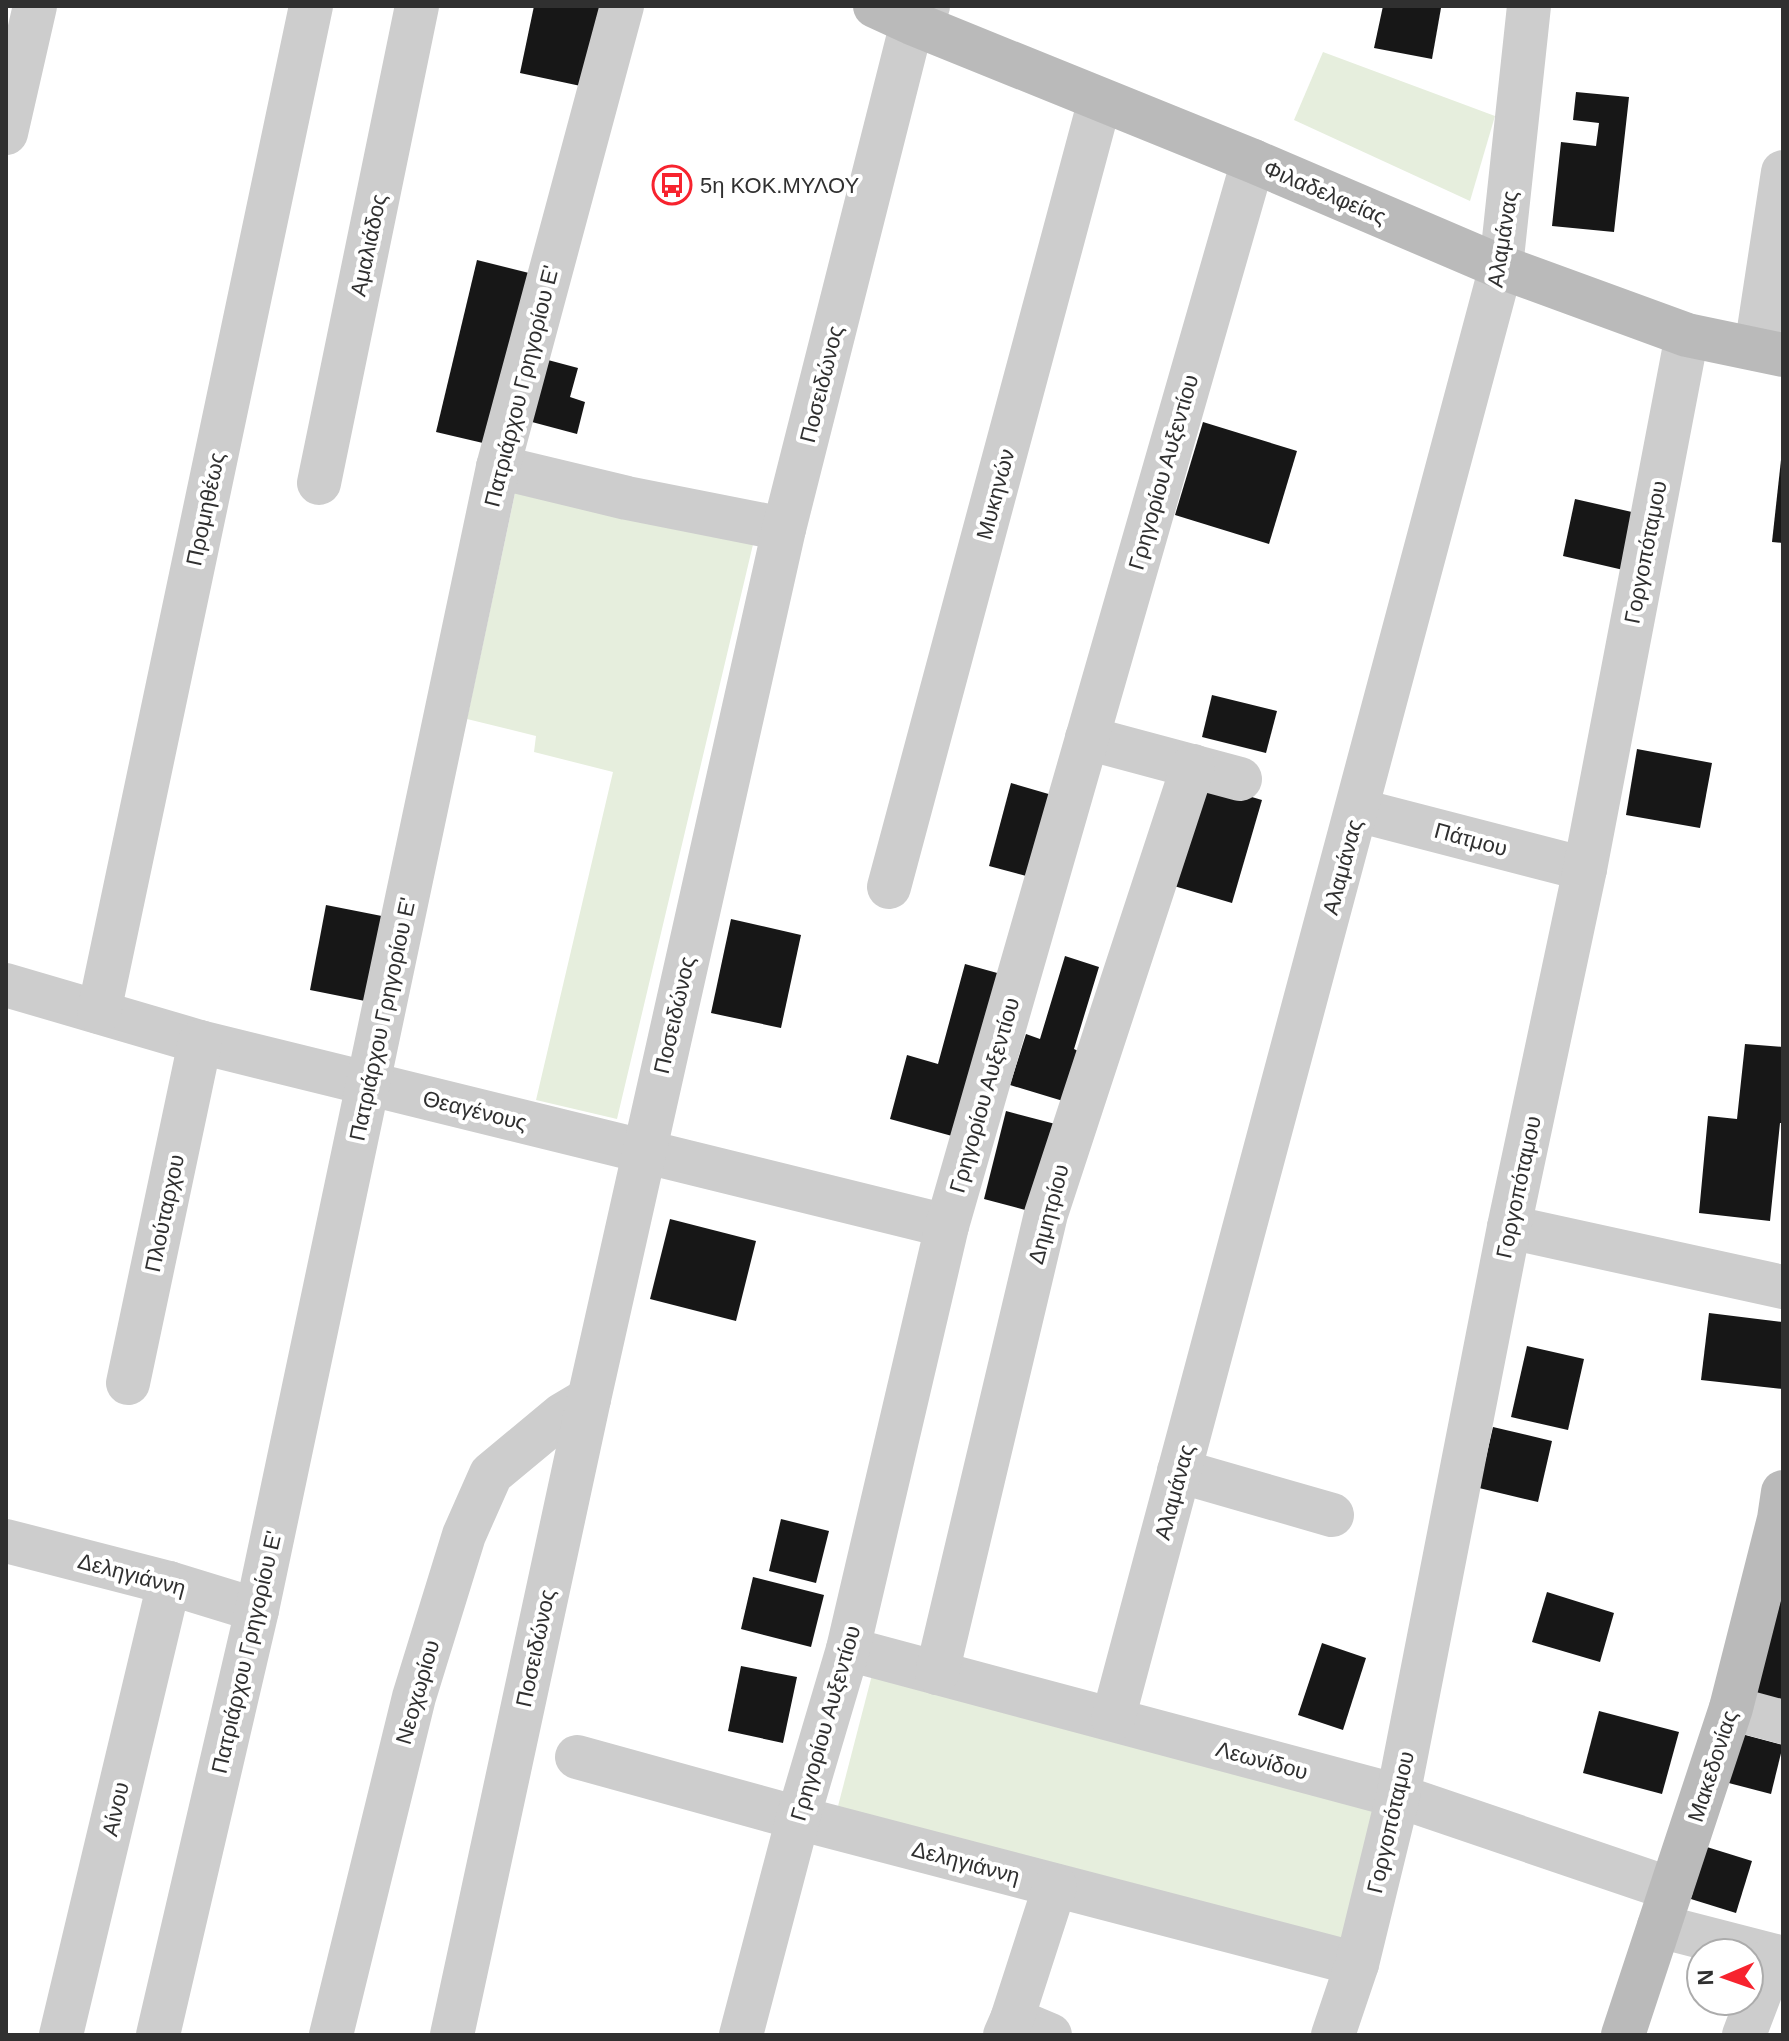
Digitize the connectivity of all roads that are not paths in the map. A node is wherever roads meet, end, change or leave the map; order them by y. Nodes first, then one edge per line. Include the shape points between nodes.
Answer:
1 (35, 6) edge
2 (311, 6) edge
3 (417, 6) edge
4 (622, 6) edge
5 (1529, 6) edge
6 (905, 12) edge
7 (1100, 100) junction
8 (6, 133) edge
9 (1253, 161) junction
10 (1783, 172) edge
11 (1501, 267) junction
12 (1687, 335) junction
13 (1769, 352) edge
14 (498, 467) junction
15 (319, 483) dead end
16 (784, 529) junction
17 (1087, 738) junction
18 (1193, 766) junction
19 (1240, 779) dead end
20 (1357, 810) junction
21 (1585, 869) junction
22 (889, 887) dead end
23 (6, 985) edge
24 (99, 1012) junction
25 (200, 1042) junction
26 (368, 1084) junction
27 (644, 1151) junction
28 (947, 1226) junction
29 (1509, 1227) junction
30 (1783, 1287) edge
31 (128, 1383) dead end
32 (589, 1399) junction
33 (1179, 1471) junction
34 (1783, 1492) edge
35 (1332, 1515) dead end
36 (6, 1541) edge
37 (169, 1583) junction
38 (257, 1610) junction
39 (848, 1649) junction
40 (937, 1673) junction
41 (1731, 1708) junction
42 (1113, 1719) junction
43 (1783, 1722) edge
44 (577, 1757) dead end
45 (1398, 1796) junction
46 (798, 1818) junction
47 (1055, 1886) junction
48 (1665, 1908) junction
49 (1778, 1957) edge
50 (1357, 1964) junction
51 (1022, 2030) edge
52 (61, 2035) edge
53 (158, 2035) edge
54 (331, 2035) edge
55 (452, 2035) edge
56 (741, 2035) edge
57 (1333, 2035) edge
58 (1623, 2035) edge
59 (1744, 2035) edge

1 - 8 street
2 - 24 street, Προμηθέως
3 - 15 street, Αμαλιάδος
4 - 14 street, Πατριάρχου Γρηγορίου E'
5 - 11 street, Αλαμάνας
6 - 7 main road, Φιλαδελφείας
6 - 16 street, Ποσειδώνος
7 - 9 main road, Φιλαδελφείας
7 - 22 street, Μυκηνών
9 - 11 main road, Φιλαδελφείας
9 - 17 street, Γρηγορίου Αυξεντίου
10 - 13 street
11 - 12 main road, Φιλαδελφείας
11 - 20 street, Αλαμάνας
12 - 13 main road, Φιλαδελφείας
12 - 21 street, Γοργοπόταμου
14 - 16 street
14 - 26 street, Πατριάρχου Γρηγορίου E'
16 - 27 street, Ποσειδώνος
17 - 18 street
17 - 28 street, Γρηγορίου Αυξεντίου
18 - 19 street
18 - 40 street, Δημητρίου via 1046,1214
20 - 21 street, Πάτμου
20 - 33 street, Αλαμάνας
21 - 29 street, Γοργοπόταμου
23 - 24 street, Θεαγένους
24 - 25 street, Θεαγένους
25 - 26 street, Θεαγένους
25 - 31 street, Πλούταρχου
26 - 27 street, Θεαγένους
26 - 38 street, Πατριάρχου Γρηγορίου E'
27 - 28 street, Θεαγένους
27 - 32 street, Ποσειδώνος
28 - 39 street, Γρηγορίου Αυξεντίου
29 - 30 street
29 - 45 street, Γοργοπόταμου
32 - 54 street, Νεοχωρίου via 491,1474 464,1535 414,1697
32 - 55 street, Ποσειδώνος
33 - 35 street
33 - 42 street, Αλαμάνας
34 - 41 main road, Μακεδονίας
36 - 37 street, Δεληγιάννη
37 - 38 street, Δεληγιάννη
37 - 52 street, Αίνου
38 - 53 street, Πατριάρχου Γρηγορίου E'
39 - 40 street, Λεωνίδου
39 - 46 street, Γρηγορίου Αυξεντίου
40 - 42 street, Λεωνίδου
41 - 43 street
41 - 48 main road, Μακεδονίας
42 - 45 street, Λεωνίδου
44 - 46 street, Δεληγιάννη
45 - 48 street, Λεωνίδου
45 - 50 street, Γοργοπόταμου
46 - 47 street, Δεληγιάννη
46 - 56 street, Γρηγορίου Αυξεντίου
47 - 50 street, Δεληγιάννη
47 - 51 street
48 - 49 street, Λεωνίδου
48 - 58 main road, Μακεδονίας
49 - 59 street
50 - 57 street, Γοργοπόταμου

